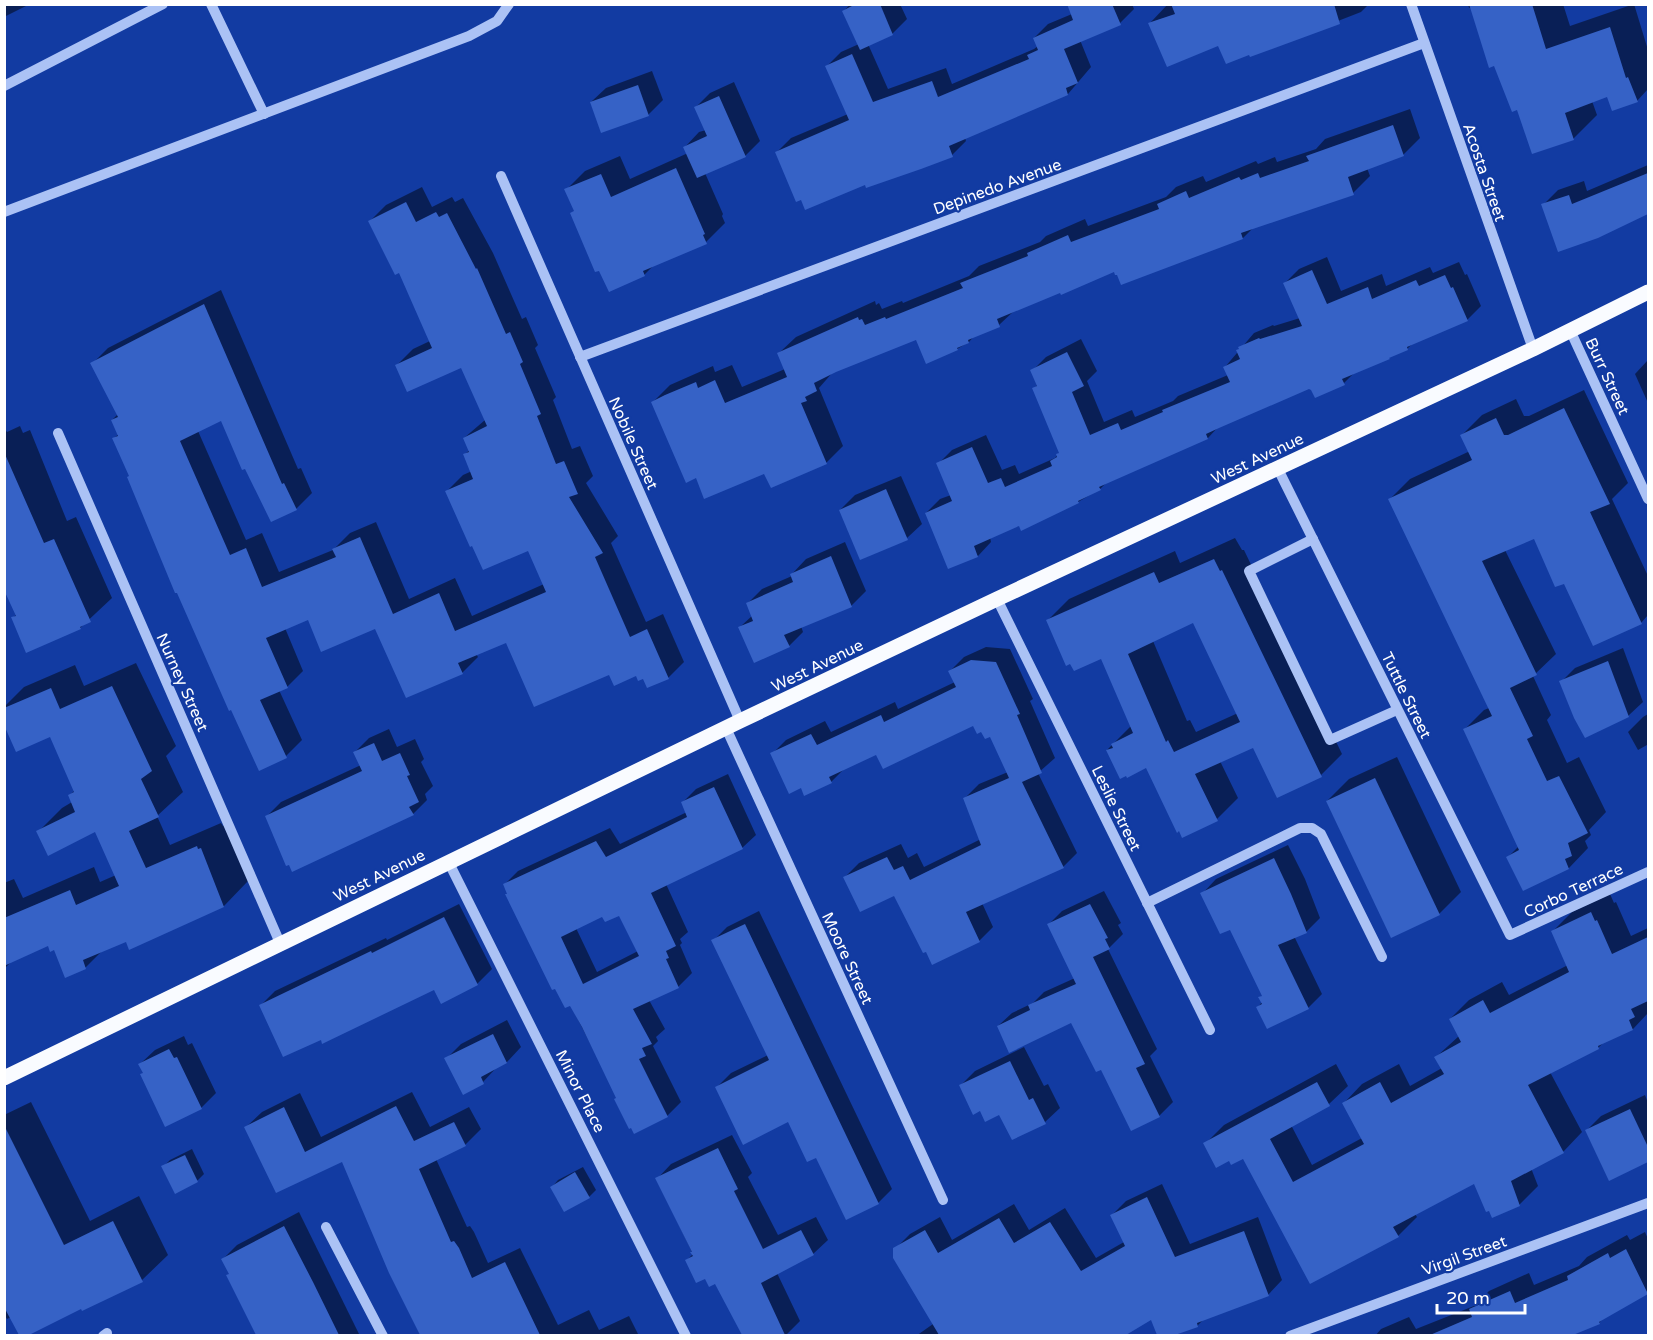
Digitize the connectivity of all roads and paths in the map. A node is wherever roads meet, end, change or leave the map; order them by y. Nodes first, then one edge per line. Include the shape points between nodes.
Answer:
1 (164, 4) edge
2 (210, 4) edge
3 (509, 4) edge
4 (1411, 4) edge
5 (1425, 43) junction
6 (4, 86) edge
7 (264, 114) junction
8 (501, 176) dead end
9 (4, 212) edge
10 (1648, 292) edge
11 (1570, 330) junction
12 (1533, 349) junction
13 (580, 357) junction
14 (58, 433) dead end
15 (1278, 469) junction
16 (1648, 499) edge
17 (1312, 539) junction
18 (997, 599) junction
19 (1397, 710) junction
20 (740, 721) junction
21 (726, 728) junction
22 (448, 861) junction
23 (1648, 872) edge
24 (1147, 903) junction
25 (1510, 935) joint
26 (280, 943) junction
27 (1382, 957) dead end
28 (1210, 1030) dead end
29 (4, 1078) edge
30 (943, 1200) dead end
31 (1648, 1203) edge
32 (326, 1227) dead end
33 (383, 1335) edge
34 (686, 1335) edge
35 (1290, 1335) edge

1 - 6 street
2 - 7 street
3 - 7 street via 497,21 469,36
4 - 5 street, Acosta Street
5 - 12 street, Acosta Street
5 - 13 street, Depinedo Avenue
7 - 9 street
8 - 13 street, Nobile Street
10 - 11 main road, West Avenue
11 - 12 main road, West Avenue
11 - 16 street, Burr Street
12 - 15 main road, West Avenue
13 - 20 street, Nobile Street
14 - 26 street, Nurney Street
15 - 17 street, Tuttle Street
15 - 18 main road, West Avenue
17 - 19 street, Tuttle Street
17 - 19 street via 1250,571 1330,740
18 - 20 main road, West Avenue
18 - 24 street, Leslie Street
19 - 25 street, Tuttle Street
20 - 21 main road, West Avenue
21 - 22 main road, West Avenue
21 - 30 street, Moore Street
22 - 26 main road, West Avenue
22 - 34 street, Minor Place
23 - 25 street, Corbo Terrace
24 - 27 street via 1300,828 1312,828 1322,834
24 - 28 street, Leslie Street
26 - 29 main road, West Avenue
31 - 35 street, Virgil Street
32 - 33 street

